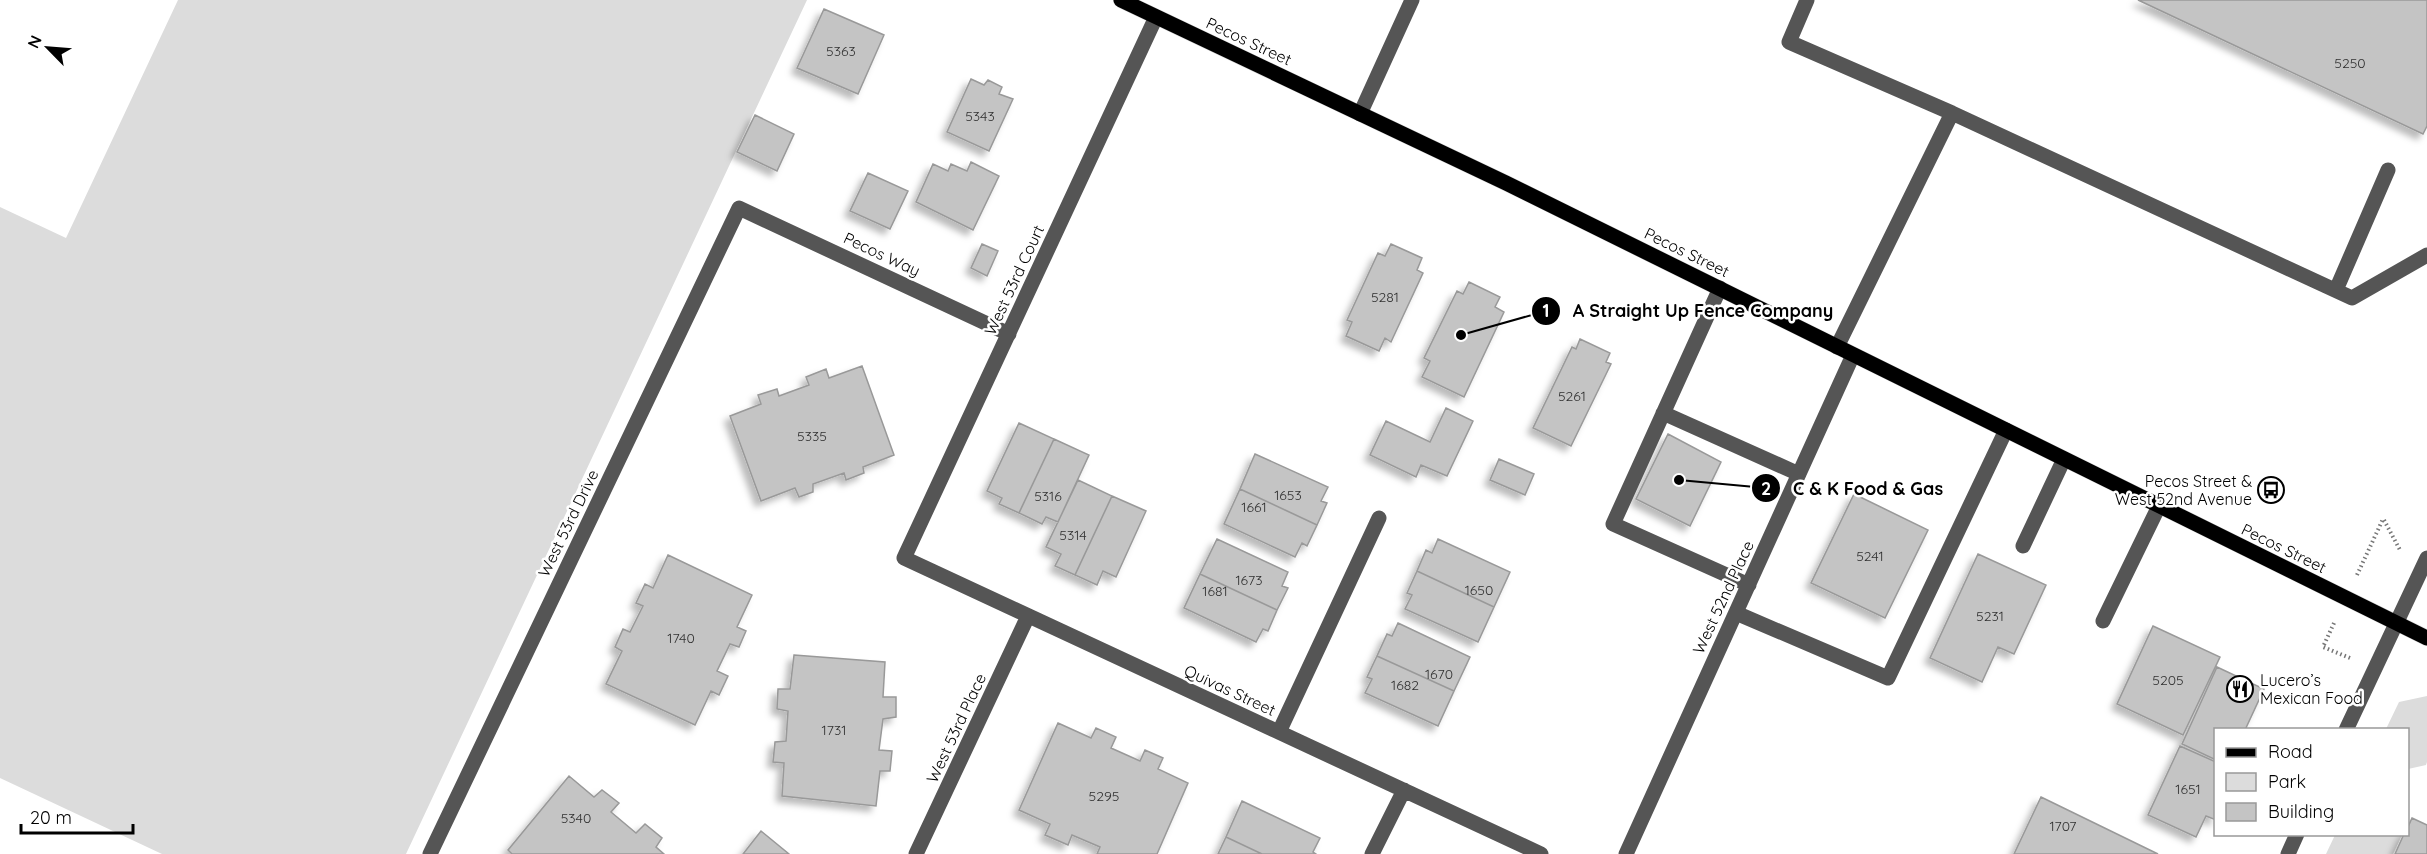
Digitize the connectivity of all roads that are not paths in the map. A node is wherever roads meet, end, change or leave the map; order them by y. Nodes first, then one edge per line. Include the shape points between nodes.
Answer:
1 (1121, 0) edge
2 (1412, 0) edge
3 (1807, 0) edge
4 (1156, 17) junction
5 (1952, 113) junction
6 (1360, 114) junction
7 (2388, 170) dead end
8 (739, 208) joint
9 (2427, 255) edge
10 (1720, 288) junction
11 (2336, 290) junction
12 (1009, 334) junction
13 (1838, 347) junction
14 (1853, 355) junction
15 (1663, 413) junction
16 (2006, 430) junction
17 (2064, 459) junction
18 (1799, 474) junction
19 (2158, 506) junction
20 (1379, 518) dead end
21 (2023, 546) dead end
22 (904, 558) joint
23 (2427, 558) edge
24 (1749, 585) junction
25 (1736, 613) junction
26 (1028, 616) junction
27 (2103, 621) dead end
28 (2396, 623) junction
29 (2427, 638) edge
30 (2346, 728) edge
31 (1279, 732) junction
32 (1404, 790) junction
33 (2296, 836) edge
34 (430, 854) edge
35 (916, 854) edge
36 (1372, 854) edge
37 (1541, 854) edge
38 (1626, 854) edge
39 (2288, 854) edge

1 - 4 main road, Pecos Street
2 - 6 street
3 - 5 street via 1789,42
4 - 6 main road, Pecos Street
4 - 12 street, West 53rd Court
5 - 11 street
5 - 13 street
6 - 10 main road, Pecos Street
7 - 11 street
8 - 12 street, Pecos Way
8 - 34 street, West 53rd Drive
9 - 11 street via 2352,298
10 - 13 main road, Pecos Street
10 - 15 street
12 - 22 street, West 53rd Court
13 - 14 main road, Pecos Street
14 - 16 main road, Pecos Street
14 - 18 street, West 52nd Place
15 - 18 street
15 - 24 street via 1613,524
16 - 17 main road, Pecos Street
16 - 25 street via 1888,678
17 - 19 main road, Pecos Street
17 - 21 street
18 - 24 street, West 52nd Place
19 - 27 street
19 - 28 main road, Pecos Street
20 - 31 street
22 - 26 street, Quivas Street
23 - 28 street
24 - 25 street, West 52nd Place
25 - 38 street, West 52nd Place
26 - 31 street, Quivas Street
26 - 35 street, West 53rd Place
28 - 29 main road, Pecos Street
28 - 30 street
31 - 32 street, Quivas Street
32 - 36 street
32 - 37 street, Quivas Street
33 - 39 street

